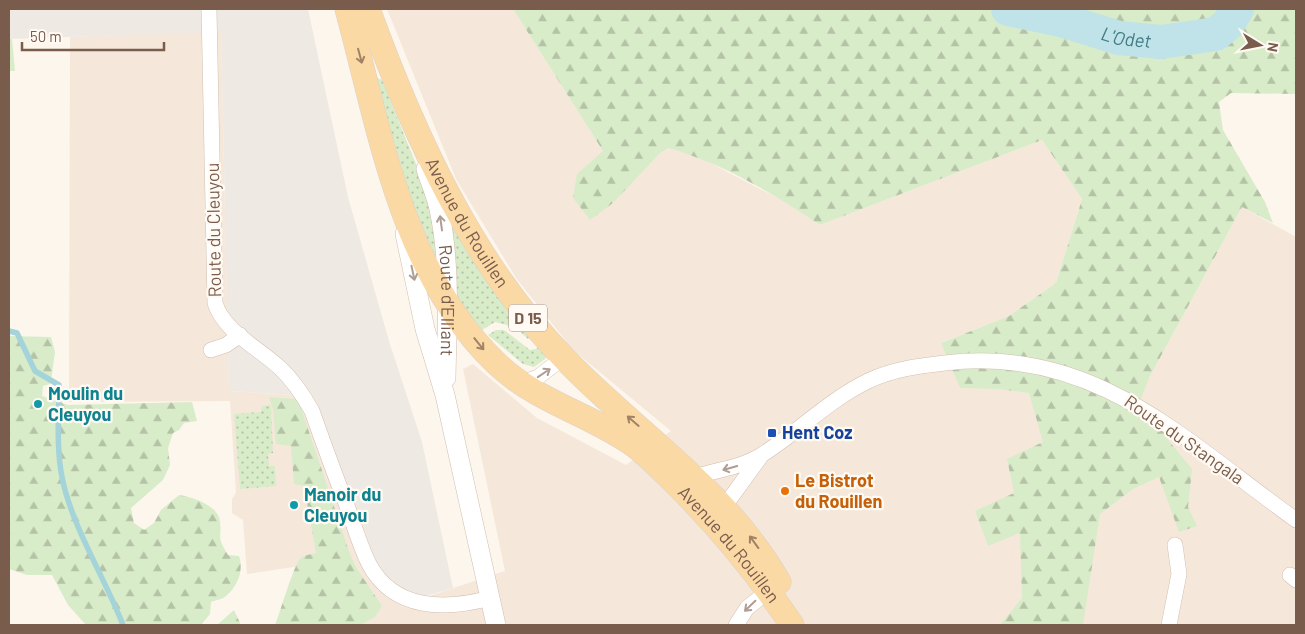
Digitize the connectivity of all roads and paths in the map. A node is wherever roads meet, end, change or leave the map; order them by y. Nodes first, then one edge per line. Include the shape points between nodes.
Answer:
1 (209, 9) edge
2 (347, 9) edge
3 (368, 9) edge
4 (411, 120) junction
5 (396, 192) junction
6 (449, 306) junction
7 (240, 335) junction
8 (211, 350) dead end
9 (563, 358) junction
10 (521, 383) junction
11 (445, 394) junction
12 (636, 447) junction
13 (762, 455) junction
14 (696, 477) junction
15 (724, 507) junction
16 (1296, 520) edge
17 (1175, 545) dead end
18 (774, 587) junction
19 (490, 598) junction
20 (496, 625) edge
21 (736, 625) edge
22 (792, 625) edge
23 (802, 625) edge
24 (1169, 625) edge

1 - 7 street, Route du Cleuyou via 215,303 222,318
2 -> 5 main road, Avenue du Rouillen / D 15
3 - 4 main road, Avenue du Rouillen / D 15
6 -> 4 street, Route d'Elliant via 440,213
4 - 9 main road, Avenue du Rouillen / D 15 via 490,267 513,300
5 - 6 main road, Avenue du Rouillen / D 15
5 -> 11 street, Route d'Elliant via 425,329
6 -> 10 main road, Avenue du Rouillen / D 15 via 485,352
6 - 11 street, Route d'Elliant
7 - 8 street via 226,346
7 - 19 street, Route du Cleuyou via 285,372 305,398 365,554 383,584 408,598 441,607
10 -> 9 street via 538,377
14 -> 9 main road, Avenue du Rouillen / D 15
10 - 12 main road, Avenue du Rouillen / D 15
11 - 19 street, Route d'Elliant
12 - 15 street, Avenue du Rouillen / D 15 via 671,471 713,509 718,511
12 - 18 main road, Avenue du Rouillen / D 15
13 -> 14 street, Route du Stangala via 732,468
13 - 15 street, Route du Stangala
13 - 16 street, Route du Stangala via 836,400 883,375 961,361 1022,362 1080,378 1134,403
14 - 15 main road, Avenue du Rouillen / D 15
18 -> 15 main road, Avenue du Rouillen / D 15 via 751,538
17 - 24 street via 1179,574
18 -> 21 street via 747,608
18 - 22 main road, Avenue du Rouillen / D 15
18 - 23 main road, Avenue du Rouillen / D 15
19 - 20 street, Route d'Elliant

